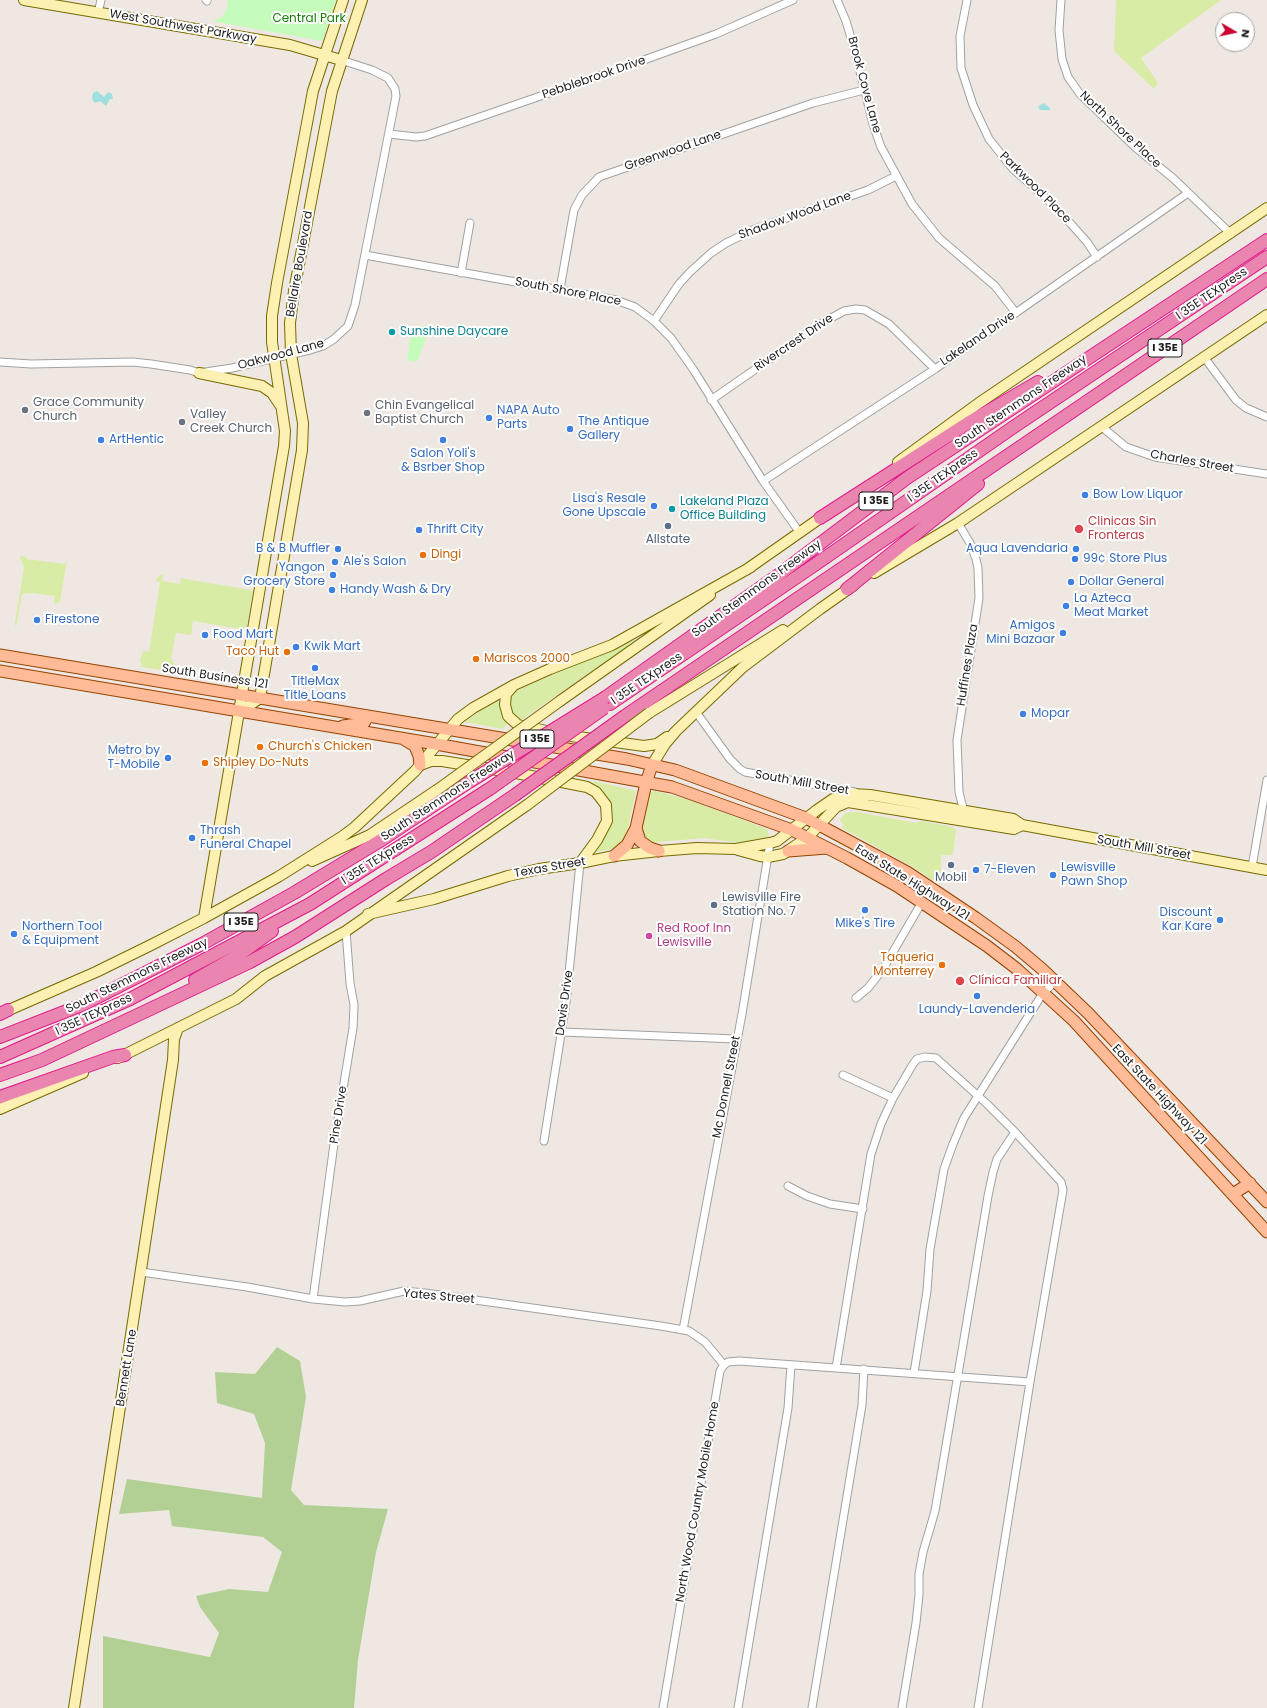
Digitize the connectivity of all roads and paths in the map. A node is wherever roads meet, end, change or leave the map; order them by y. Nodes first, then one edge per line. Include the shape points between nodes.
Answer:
1 (24, 0) edge
2 (101, 0) edge
3 (343, 0) edge
4 (362, 0) edge
5 (793, 0) edge
6 (837, 0) edge
7 (966, 0) edge
8 (1061, 0) edge
9 (98, 13) junction
10 (324, 55) junction
11 (341, 60) junction
12 (864, 90) junction
13 (389, 134) junction
14 (896, 176) junction
15 (1188, 193) junction
16 (1267, 208) edge
17 (470, 223) dead end
18 (1231, 234) junction
19 (1267, 240) edge
20 (365, 255) junction
21 (1097, 257) junction
22 (1267, 257) edge
23 (462, 273) junction
24 (1267, 279) edge
25 (560, 289) junction
26 (1016, 313) junction
27 (1153, 315) junction
28 (1267, 315) edge
29 (654, 321) junction
30 (291, 354) junction
31 (274, 357) junction
32 (1204, 358) junction
33 (0, 362) edge
34 (935, 369) junction
35 (199, 373) junction
36 (711, 400) junction
37 (282, 408) junction
38 (1267, 417) edge
39 (1062, 418) junction
40 (1102, 427) junction
41 (1267, 474) edge
42 (763, 481) junction
43 (936, 481) junction
44 (275, 501) junction
45 (293, 505) junction
46 (820, 518) junction
47 (958, 523) junction
48 (800, 533) junction
49 (751, 567) junction
50 (777, 576) junction
51 (847, 589) junction
52 (820, 609) junction
53 (2, 655) edge
54 (23, 658) junction
55 (1, 671) edge
56 (20, 675) junction
57 (514, 685) junction
58 (242, 695) junction
59 (260, 698) junction
60 (605, 702) junction
61 (240, 712) junction
62 (696, 712) junction
63 (368, 716) junction
64 (331, 727) junction
65 (449, 729) junction
66 (676, 730) junction
67 (404, 739) junction
68 (436, 744) junction
69 (420, 765) junction
70 (652, 765) junction
71 (1267, 780) edge
72 (646, 783) junction
73 (865, 799) junction
74 (964, 816) junction
75 (806, 818) junction
76 (819, 825) junction
77 (636, 828) junction
78 (792, 830) junction
79 (806, 838) junction
80 (770, 843) junction
81 (828, 848) junction
82 (736, 849) junction
83 (659, 851) junction
84 (788, 852) junction
85 (614, 856) junction
86 (768, 857) junction
87 (580, 863) junction
88 (1252, 867) junction
89 (1267, 870) edge
90 (278, 877) junction
91 (922, 902) junction
92 (310, 904) junction
93 (368, 914) junction
94 (204, 918) junction
95 (346, 931) junction
96 (1056, 982) junction
97 (1043, 992) junction
98 (856, 998) dead end
99 (3, 1013) edge
100 (126, 1020) junction
101 (178, 1028) junction
102 (562, 1032) junction
103 (0, 1037) edge
104 (736, 1039) junction
105 (125, 1055) junction
106 (0, 1057) edge
107 (0, 1075) edge
108 (844, 1075) dead end
109 (1152, 1081) junction
110 (1139, 1093) junction
111 (979, 1096) junction
112 (0, 1097) edge
113 (893, 1098) junction
114 (0, 1109) edge
115 (1015, 1132) junction
116 (544, 1141) dead end
117 (1250, 1183) junction
118 (788, 1186) dead end
119 (1233, 1194) junction
120 (1267, 1202) edge
121 (863, 1209) junction
122 (1267, 1232) edge
123 (141, 1272) junction
124 (314, 1299) junction
125 (683, 1330) junction
126 (724, 1365) junction
127 (791, 1365) junction
128 (836, 1368) junction
129 (864, 1369) junction
130 (914, 1373) junction
131 (956, 1377) junction
132 (1030, 1382) junction
133 (74, 1708) edge
134 (663, 1708) edge
135 (738, 1708) edge
136 (812, 1708) edge
137 (902, 1708) edge
138 (978, 1708) edge

1 - 9 main road, West Southwest Parkway
2 - 9 street
3 - 10 main road, Bellaire Boulevard
4 - 11 main road, Bellaire Boulevard
5 - 13 street, Pebblebrook Drive via 716,34 425,136
6 - 12 street, Brook Cove Lane via 846,21
7 - 21 street, Parkwood Place via 960,36 961,68 973,105 989,140 1013,169 1072,224
8 - 15 street, North Shore Place via 1060,47 1068,76 1080,94
9 - 10 main road, West Southwest Parkway via 290,45
10 - 11 main road, West Southwest Parkway
10 - 31 main road, Bellaire Boulevard via 309,107 276,283 272,316
11 - 13 street, Oakwood Lane via 388,78 396,96
11 - 30 main road, Bellaire Boulevard via 332,92 293,297 290,323
12 - 14 street, Brook Cove Lane via 881,147
12 - 25 street, Greenwood Lane via 813,103 599,177 582,195 574,210
13 - 20 street, Oakwood Lane
14 - 26 street, Brook Cove Lane via 912,204 939,238 995,286
14 - 29 street, Shadow Wood Lane via 868,190 756,229 726,243 690,272
15 - 18 street, North Shore Place
15 - 21 street, Lakeland Drive
16 - 18 main road, South Stemmons Freeway
17 - 23 street
18 - 46 main road, South Stemmons Freeway via 979,403
19 - 27 highway, South Stemmons Freeway / I 35E
20 - 23 street, South Shore Place
20 - 30 street, Oakwood Lane via 348,326 323,346
21 - 26 street, Lakeland Drive
22 - 43 highway, I 35E TEXpress
23 - 25 street, South Shore Place
24 - 39 highway, I 35E
25 - 29 street, South Shore Place via 616,300 635,307
26 - 34 street, Lakeland Drive
27 - 46 highway via 968,423
27 - 50 highway, South Stemmons Freeway / I 35E via 907,478
28 - 32 main road
29 - 36 street, South Shore Place via 671,338
30 - 31 street, Oakwood Lane
30 - 45 main road, Bellaire Boulevard via 303,422 302,450
31 - 35 street, Oakwood Lane
31 - 37 main road, Bellaire Boulevard
32 - 38 street via 1236,400 1246,408
32 - 40 main road
33 - 35 street, Oakwood Lane via 133,362
34 - 36 street, Rivercrest Drive via 889,324 865,310 856,308 844,311 822,323
34 - 42 street, Lakeland Drive
35 - 37 main road via 262,386 272,394
36 - 42 street, South Shore Place
37 - 44 main road, Bellaire Boulevard via 284,446
39 - 51 highway
39 - 100 highway, I 35E, bridge via 625,716 438,848 295,938
40 - 41 street, Charles Street via 1126,447 1155,457
40 - 47 main road
42 - 48 street, South Shore Place
43 - 50 highway via 802,569
43 - 60 highway, I 35E TEXpress
44 - 45 main road
44 - 58 main road, Bellaire Boulevard
45 - 59 main road, Bellaire Boulevard
46 - 48 main road, South Stemmons Freeway
47 - 51 main road
47 - 74 street, Huffines Plaza via 976,559 979,598 957,740 959,792
48 - 49 main road, South Stemmons Freeway
49 - 57 main road, South Stemmons Freeway via 612,645
49 - 90 main road, South Stemmons Freeway, bridge via 370,835
50 - 60 highway, South Stemmons Freeway / I 35E
51 - 52 main road
52 - 62 main road via 743,667
52 - 93 main road, bridge via 745,652 649,713 527,805
53 - 54 main road, South Business 121
53 - 55 main road
54 - 56 main road
54 - 58 main road, South Business 121
55 - 56 main road
56 - 61 main road
57 - 65 main road, South Stemmons Freeway via 473,708
57 - 66 main road via 506,694 505,705 508,716 518,725 571,736 644,746 657,744
58 - 59 main road, South Business 121
58 - 61 main road, Bellaire Boulevard
59 - 61 main road
59 - 63 main road, South Business 121
60 - 92 highway, I 35E TEXpress, bridge via 491,788
60 - 103 highway, South Stemmons Freeway / I 35E, bridge via 469,782 383,839 202,944 82,1005
61 - 64 main road
61 - 94 main road, Bellaire Boulevard
62 - 66 main road
62 - 73 street, South Mill Street via 730,759 745,772
63 - 64 main road via 364,723
63 - 65 main road, South Business 121
64 - 67 main road
65 - 68 main road, South Stemmons Freeway
65 - 70 main road, East State Highway 121
66 - 70 main road
67 - 68 main road
67 - 69 main road via 414,746
68 - 69 main road, South Stemmons Freeway
68 - 72 main road, East State Highway 121
69 - 87 main road via 430,761 442,761 587,787 596,792 606,805 607,821
69 - 90 main road, South Stemmons Freeway via 355,827
70 - 72 main road
70 - 75 main road, East State Highway 121 via 675,770
71 - 88 street
72 - 77 main road
72 - 78 main road, East State Highway 121 via 687,792
73 - 74 main road, South Mill Street
73 - 75 main road, South Mill Street via 852,794 833,799
73 - 76 main road, South Mill Street via 840,804
74 - 88 main road, South Mill Street via 1014,829 1022,825
75 - 76 main road, East State Highway 121
75 - 78 main road, South Mill Street
76 - 79 main road, South Mill Street
76 - 96 main road, East State Highway 121 via 907,872 945,897 1016,947
77 - 83 main road via 640,841
77 - 85 main road via 627,845
78 - 79 main road, East State Highway 121
78 - 80 main road, Texas Street
79 - 81 main road, East State Highway 121
79 - 84 main road, Texas Street
80 - 82 main road, Texas Street
80 - 86 street, Mc Donnell Street
81 - 84 main road
81 - 91 main road, East State Highway 121
82 - 83 main road, Texas Street via 697,848
82 - 86 main road, Texas Street
83 - 85 main road, Texas Street
84 - 86 main road, Texas Street
85 - 87 main road, Texas Street
86 - 104 street, Mc Donnell Street
87 - 93 main road, Texas Street via 508,876 434,899
87 - 102 street, Davis Drive
88 - 89 main road, South Mill Street
90 - 94 main road, South Stemmons Freeway
91 - 97 main road, East State Highway 121 via 987,946
91 - 98 street via 883,969
92 - 100 highway via 237,956
92 - 106 highway, I 35E TEXpress via 130,999
93 - 95 main road
94 - 99 main road, South Stemmons Freeway via 96,972
95 - 101 main road via 265,976 236,999
95 - 124 street, Pine Drive via 354,1005 353,1028 334,1144
96 - 97 street
96 - 109 main road, East State Highway 121
97 - 110 main road, East State Highway 121 via 1074,1021
97 - 111 street
100 - 107 highway, I 35E via 42,1060
101 - 105 main road
101 - 123 main road, Bennett Lane via 174,1039
102 - 104 street
102 - 116 street, Davis Drive
104 - 125 street, Mc Donnell Street
105 - 112 highway
105 - 114 main road
108 - 113 street
109 - 110 main road
109 - 117 main road, East State Highway 121
110 - 119 main road, East State Highway 121
111 - 113 street via 936,1058 925,1056 913,1064
111 - 115 street
111 - 130 street via 964,1118 944,1169 930,1249 927,1292
113 - 121 street via 871,1154
115 - 131 street via 1002,1149 992,1172
115 - 132 street via 1061,1182 1063,1190
117 - 119 main road
117 - 120 main road, East State Highway 121
118 - 121 street via 830,1204
119 - 122 main road, East State Highway 121
121 - 128 street
123 - 124 street, Yates Street
123 - 133 main road, Bennett Lane
124 - 125 street, Yates Street via 352,1301 404,1291
125 - 126 street, Yates Street via 706,1342
126 - 127 street via 739,1361
126 - 134 street, North Wood Country Mobile Home via 720,1371
127 - 128 street
127 - 135 street via 788,1408
128 - 129 street
129 - 130 street
129 - 136 street via 862,1405
130 - 131 street
131 - 132 street
131 - 137 street via 935,1511 919,1574 916,1623
132 - 138 street

